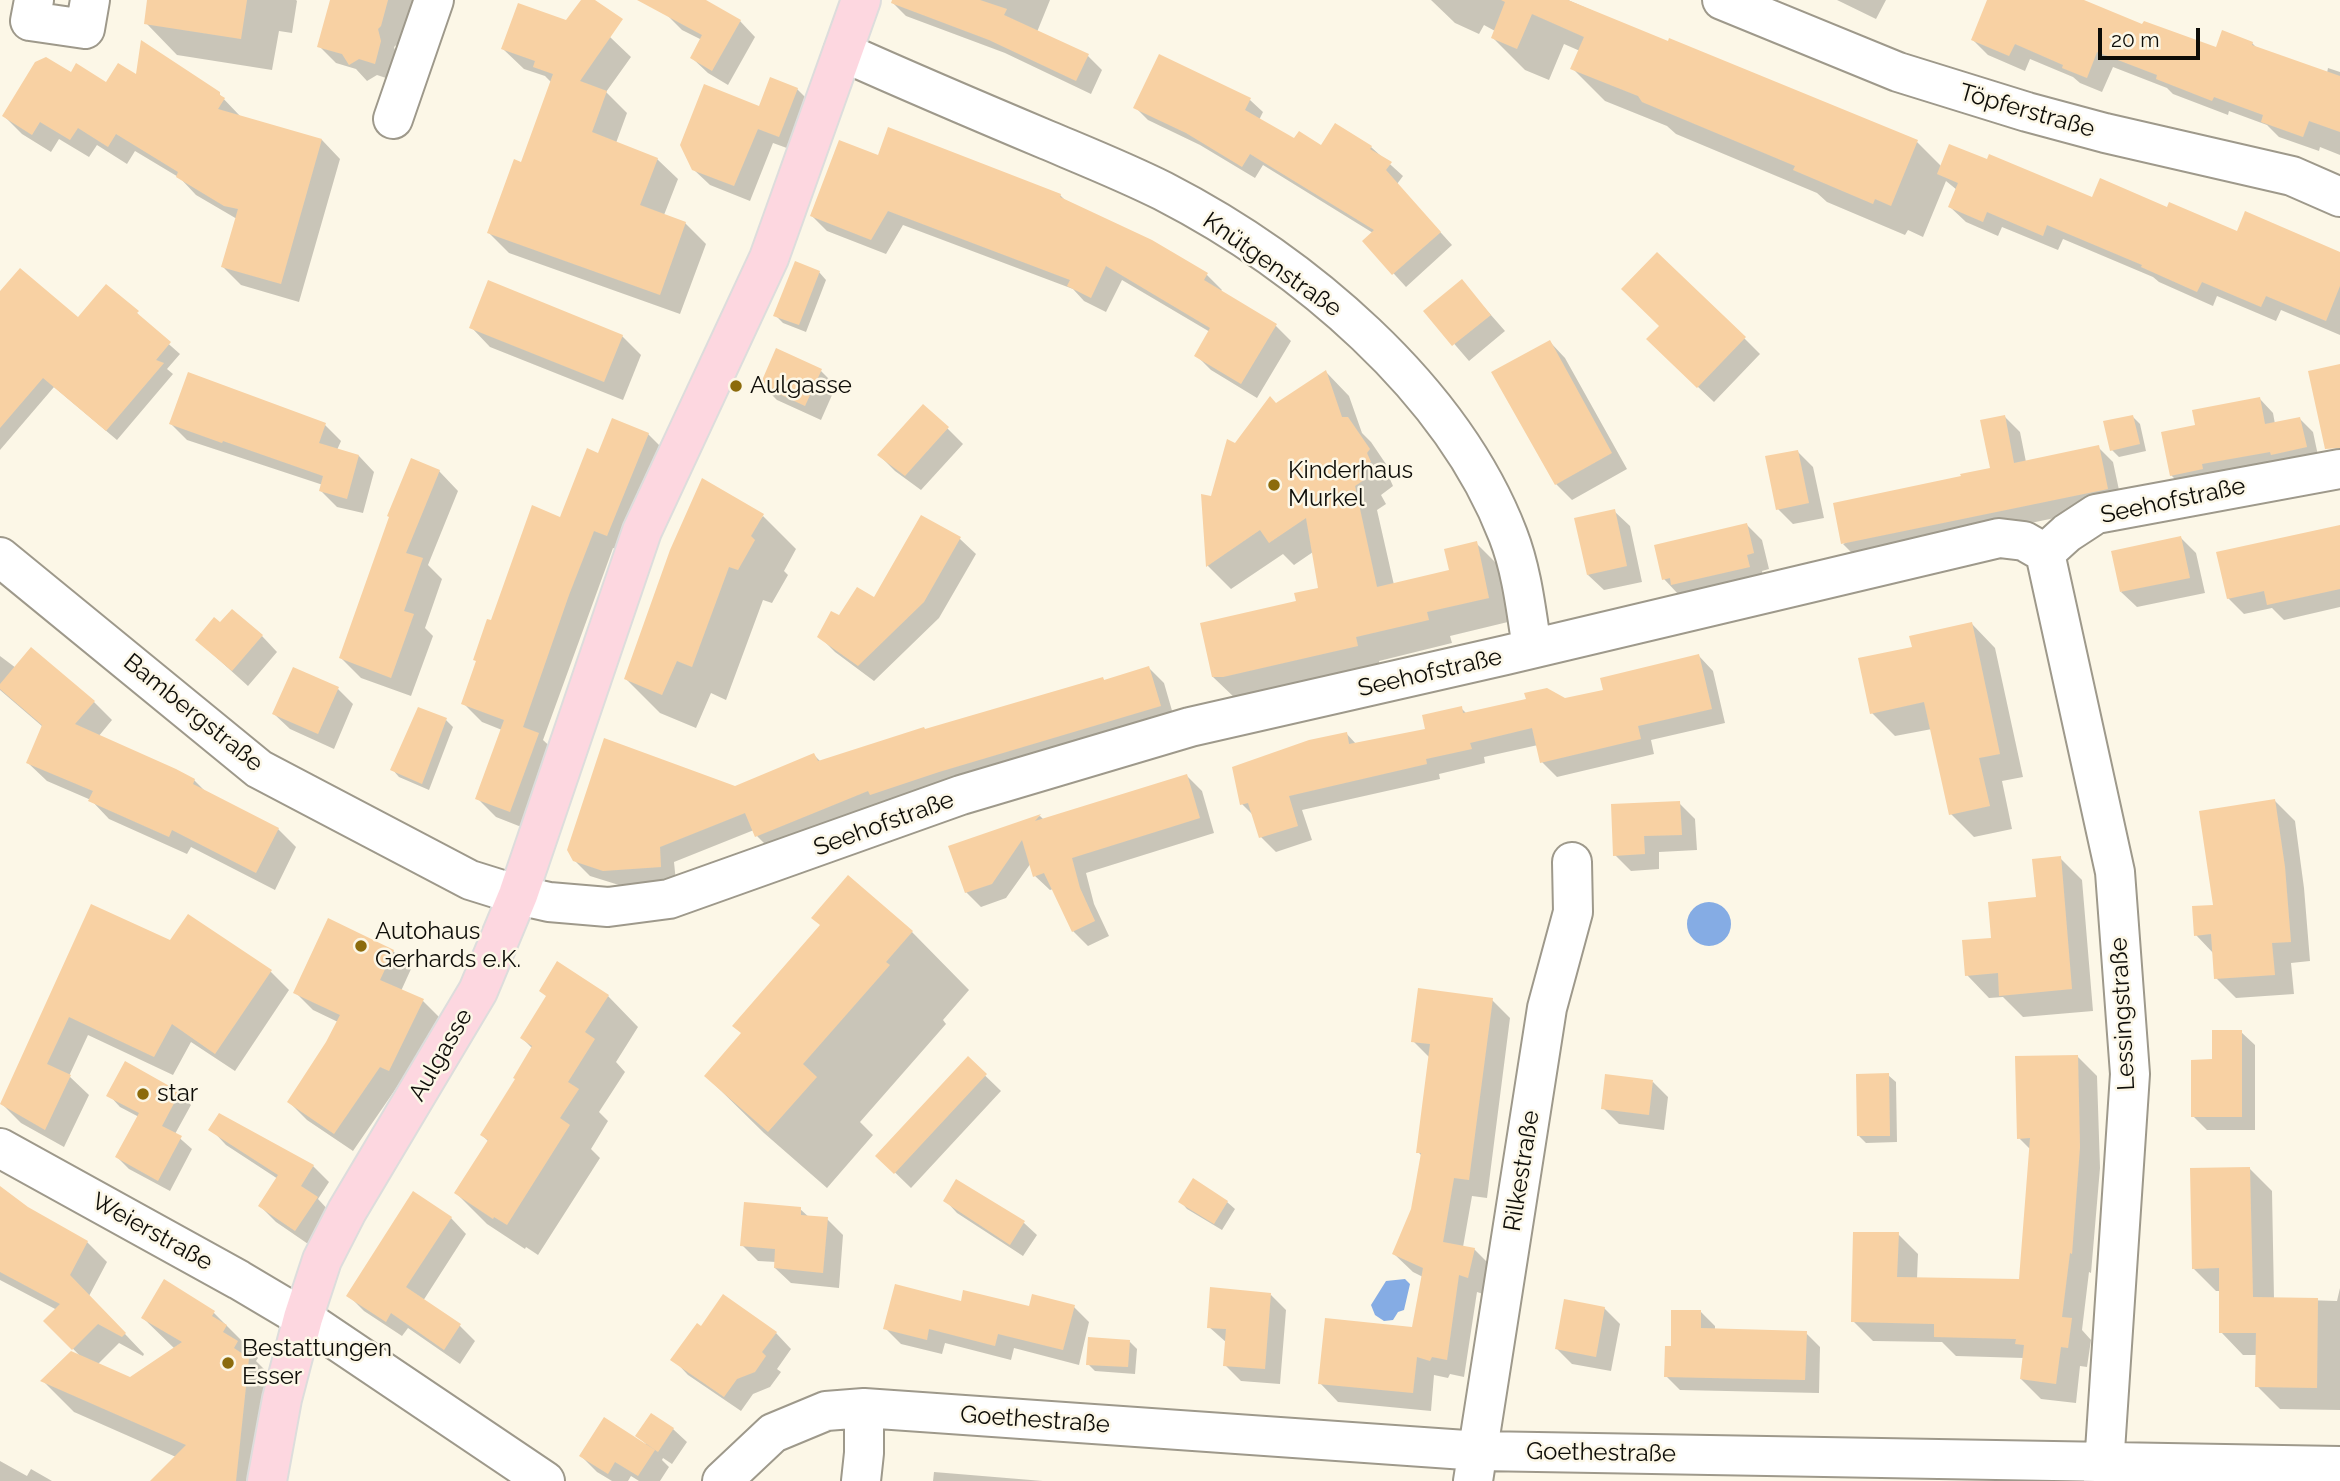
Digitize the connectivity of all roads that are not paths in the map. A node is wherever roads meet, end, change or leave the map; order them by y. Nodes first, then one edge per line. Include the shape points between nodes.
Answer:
1 (34, 0) edge
2 (90, 0) edge
3 (434, 0) edge
4 (861, 0) edge
5 (1722, 0) edge
6 (843, 52) junction
7 (393, 119) dead end
8 (2340, 197) edge
9 (2340, 469) edge
10 (2045, 553) junction
11 (0, 556) edge
12 (1532, 648) junction
13 (1572, 862) dead end
14 (518, 895) junction
15 (0, 1148) edge
16 (303, 1318) junction
17 (864, 1408) junction
18 (1477, 1466) edge
19 (2340, 1466) edge
20 (2104, 1472) edge
21 (267, 1481) edge
22 (545, 1481) edge
23 (722, 1481) edge
24 (861, 1481) edge

1 - 2 street via 30,20 85,29
3 - 7 street
4 - 6 main road, Aulgasse
5 - 8 street, Töpferstraße via 1911,76 2105,133 2292,176
6 - 12 street, Knütgenstraße via 1163,191 1241,236 1375,341 1426,396 1494,500 1523,590
6 - 14 main road, Aulgasse via 769,258 642,531
9 - 10 street, Seehofstraße via 2096,514
10 - 12 street, Seehofstraße via 2024,541 1999,538
10 - 20 street, Lessingstraße via 2115,872 2130,1074
11 - 14 street, Bambergstraße via 260,769 470,880
12 - 14 street, Seehofstraße via 1191,727 961,795 668,899 608,907
13 - 18 street, Rilkestraße via 1573,912 1547,1008
14 - 16 main road, Aulgasse via 478,991 322,1260
15 - 16 street, Weierstraße
16 - 21 main road, Aulgasse
16 - 22 street, Weierstraße
17 - 18 street, Goethestraße
17 - 23 street, Goethestraße via 826,1412 773,1433
17 - 24 street
18 - 20 street, Goethestraße
19 - 20 street, Goethestraße

